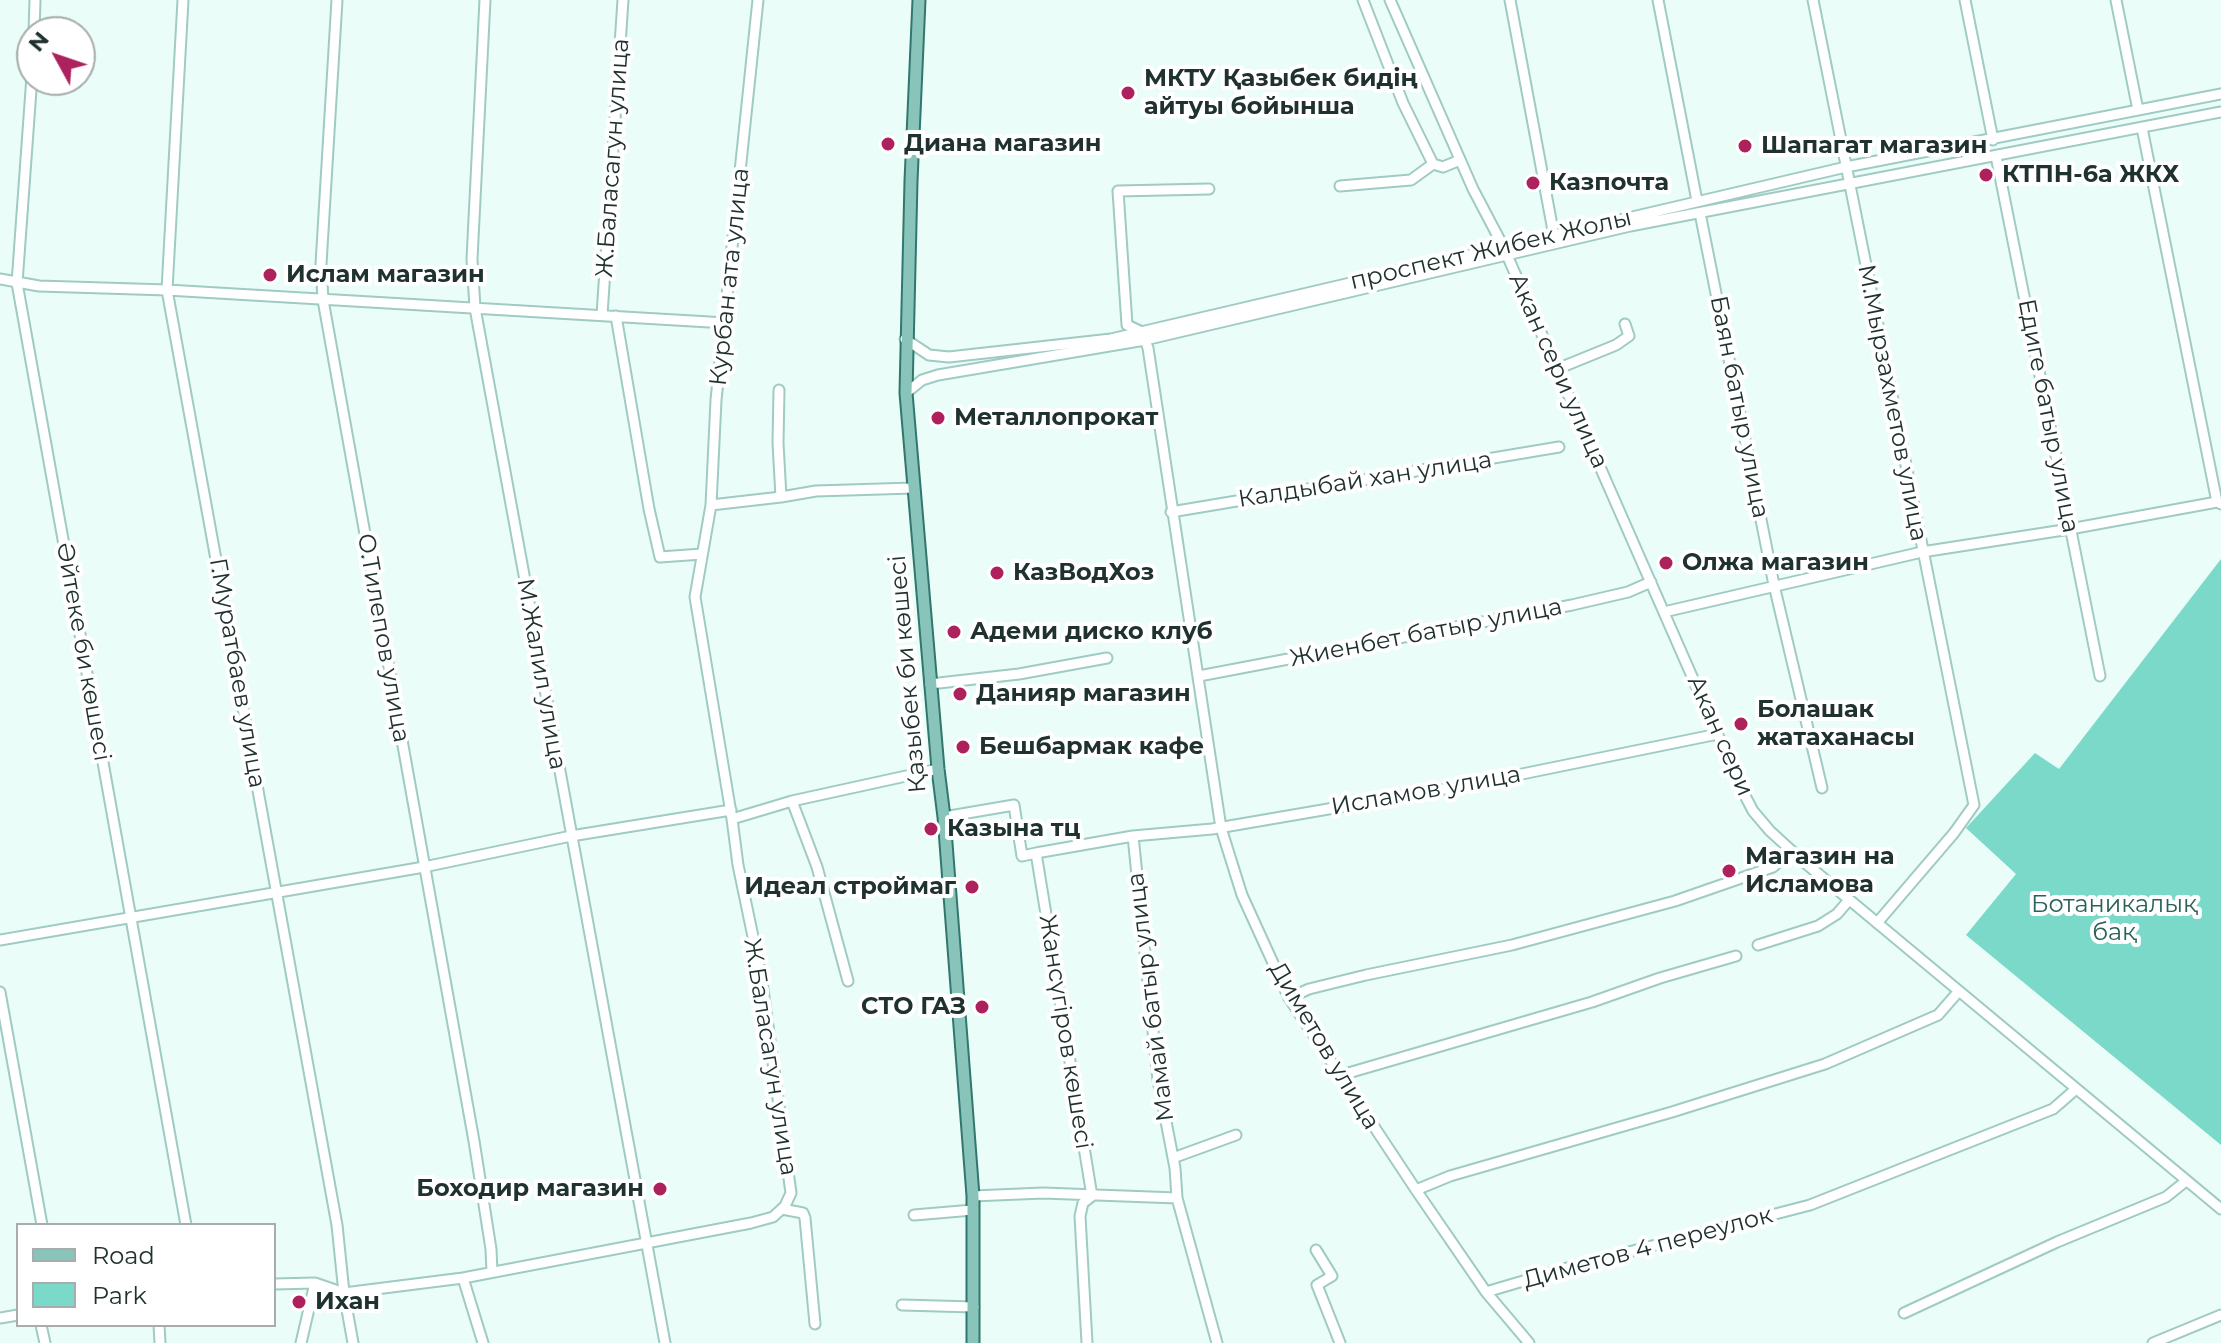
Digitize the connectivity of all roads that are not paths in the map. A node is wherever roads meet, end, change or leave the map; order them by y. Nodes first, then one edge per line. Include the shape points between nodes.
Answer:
1 (183, 0) edge
2 (337, 0) edge
3 (485, 0) edge
4 (623, 0) edge
5 (758, 0) edge
6 (919, 0) edge
7 (1363, 0) edge
8 (1390, 0) edge
9 (1510, 0) edge
10 (1658, 0) edge
11 (1813, 0) edge
12 (1965, 0) edge
13 (2116, 0) edge
14 (2221, 94) edge
15 (31, 96) edge
16 (2138, 110) junction
17 (2221, 112) edge
18 (2142, 128) junction
19 (1993, 140) junction
20 (1996, 156) junction
21 (1460, 160) junction
22 (1433, 164) junction
23 (1846, 167) junction
24 (1850, 184) junction
25 (1340, 186) dead end
26 (1209, 189) dead end
27 (1697, 201) junction
28 (1700, 213) junction
29 (1555, 238) junction
30 (1505, 251) junction
31 (0, 279) edge
32 (17, 283) junction
33 (167, 290) junction
34 (323, 300) junction
35 (475, 308) junction
36 (602, 315) junction
37 (616, 316) junction
38 (726, 323) junction
39 (1625, 324) dead end
40 (1143, 336) junction
41 (905, 339) junction
42 (1557, 369) junction
43 (779, 390) dead end
44 (906, 393) junction
45 (1559, 447) dead end
46 (913, 488) junction
47 (781, 497) junction
48 (2219, 503) edge
49 (711, 505) junction
50 (1171, 512) junction
51 (2070, 529) junction
52 (1922, 552) junction
53 (702, 554) junction
54 (1651, 582) junction
55 (1774, 585) junction
56 (1664, 612) junction
57 (1107, 658) dead end
58 (1199, 676) junction
59 (2100, 676) dead end
60 (930, 684) junction
61 (1718, 734) junction
62 (938, 769) junction
63 (1822, 788) dead end
64 (792, 801) junction
65 (732, 814) junction
66 (944, 817) junction
67 (1221, 828) junction
68 (571, 836) junction
69 (1133, 836) junction
70 (1791, 850) junction
71 (1036, 853) junction
72 (424, 867) junction
73 (278, 892) junction
74 (1849, 900) junction
75 (129, 916) junction
76 (1877, 923) junction
77 (0, 940) edge
78 (1758, 945) dead end
79 (1736, 956) dead end
80 (848, 981) dead end
81 (1959, 991) junction
82 (0, 992) edge
83 (1289, 998) junction
84 (1338, 1076) junction
85 (2076, 1089) junction
86 (1236, 1135) dead end
87 (1173, 1158) junction
88 (2186, 1181) junction
89 (1416, 1190) junction
90 (973, 1196) junction
91 (1092, 1196) junction
92 (1177, 1198) junction
93 (782, 1209) junction
94 (2221, 1209) edge
95 (973, 1210) junction
96 (914, 1215) dead end
97 (42, 1223) edge
98 (186, 1223) edge
99 (647, 1244) junction
100 (1316, 1250) dead end
101 (492, 1272) junction
102 (463, 1278) junction
103 (315, 1283) junction
104 (276, 1284) edge
105 (1486, 1292) junction
106 (344, 1293) junction
107 (902, 1305) dead end
108 (974, 1307) junction
109 (1904, 1313) dead end
110 (2221, 1315) edge
111 (815, 1324) dead end
112 (301, 1343) edge
113 (353, 1343) edge
114 (483, 1343) edge
115 (665, 1343) edge
116 (973, 1343) edge
117 (1087, 1343) edge
118 (1217, 1343) edge
119 (1340, 1343) edge
120 (1529, 1343) edge
121 (2153, 1343) edge

1 - 33 street, Г.Муратбаев улица
2 - 34 street, О.Тилепов улица
3 - 35 street, М.Жалил улица via 472,259
4 - 36 street, Ж.Баласагун улица
5 - 38 street, Курбан ата улица
6 - 41 main road, Қазыбек би көшесі
7 - 22 street
8 - 21 street, Акан сери улица
9 - 29 street
10 - 27 street
11 - 23 street, М.Мырзахметов улица
12 - 19 street
13 - 16 street
14 - 16 street, проспект Жибек Жолы
15 - 32 street, Әйтеке би көшесі
16 - 19 street, проспект Жибек Жолы
17 - 18 street, проспект Жибек Жолы
18 - 20 street, проспект Жибек Жолы
18 - 48 street
19 - 23 street, проспект Жибек Жолы
20 - 24 street, проспект Жибек Жолы
20 - 51 street, Едиге батыр улица
21 - 22 street via 1443,167
21 - 30 street, Акан сери улица
22 - 25 street via 1411,180
23 - 24 street, М.Мырзахметов улица
23 - 27 street, проспект Жибек Жолы
24 - 28 street, проспект Жибек Жолы
24 - 52 street, М.Мырзахметов улица
26 - 40 street via 1118,191 1127,325
27 - 29 street, проспект Жибек Жолы
28 - 29 street, проспект Жибек Жолы
28 - 55 street, Баян батыр улица
29 - 30 street, проспект Жибек Жолы
30 - 40 street, проспект Жибек Жолы
30 - 42 street, Акан сери улица
31 - 32 street
32 - 33 street
32 - 75 street, Әйтеке би көшесі
33 - 34 street
33 - 73 street, Г.Муратбаев улица
34 - 35 street
34 - 72 street, О.Тилепов улица
35 - 36 street
35 - 68 street, М.Жалил улица
36 - 37 street
37 - 38 street
37 - 53 street via 660,557
38 - 49 street, Курбан ата улица
39 - 42 street via 1629,336 1616,345
40 - 41 street, проспект Жибек Жолы via 949,357 929,355
40 - 44 street, проспект Жибек Жолы via 938,375
40 - 50 street, Диметов улица
41 - 44 main road, Қазыбек би көшесі
42 - 54 street, Акан сери улица
43 - 47 street
44 - 46 main road, Қазыбек би көшесі
45 - 50 street, Калдыбай хан улица
46 - 47 street
46 - 60 main road, Қазыбек би көшесі
47 - 49 street
48 - 51 street
49 - 53 street, Курбан ата улица
50 - 58 street, Диметов улица
51 - 52 street
51 - 59 street, Едиге батыр улица
52 - 55 street
52 - 76 street, М.Мырзахметов улица via 1974,805
53 - 65 street, Ж.Баласагун улица via 695,597
54 - 56 street, Акан сери улица
54 - 58 street, Жиенбет батыр улица via 1572,605
55 - 56 street
55 - 63 street, Баян батыр улица
56 - 61 street, Акан сери
57 - 60 street
58 - 67 street, Диметов улица
60 - 62 main road, Қазыбек би көшесі
61 - 67 street, Исламов улица
61 - 70 street, Акан сери via 1753,811
62 - 64 street
62 - 66 main road, Қазыбек би көшесі
64 - 65 street
64 - 80 street via 817,867
65 - 68 street
65 - 93 street, Ж.Баласагун улица via 777,1076 791,1193
66 - 71 street, Жансүгіров көшесі via 1014,805 1022,856
66 - 90 main road, Қазыбек би көшесі
67 - 69 street, Исламов улица
67 - 83 street, Диметов улица via 1242,895
68 - 72 street
68 - 99 street, М.Жалил улица
69 - 71 street, Исламов улица
69 - 87 street, Мамай батыр улица via 1158,1080
70 - 74 street, Акан сери
70 - 83 street via 1773,867 1675,901
71 - 91 street, Жансүгіров көшесі
72 - 73 street
72 - 101 street, О.Тилепов улица
73 - 75 street
73 - 106 street, Г.Муратбаев улица via 337,1225
74 - 76 street, Акан сери
74 - 78 street via 1818,926
75 - 77 street
75 - 98 street, Әйтеке би көшесі
76 - 81 street, Акан сери
79 - 84 street
81 - 85 street, Акан сери
81 - 89 street via 1938,1015 1825,1064
82 - 97 street
83 - 84 street, Диметов улица
84 - 89 street, Диметов улица
85 - 88 street, Акан сери
85 - 105 street, Диметов 4 переулок via 2053,1109 1810,1205
86 - 87 street, Мамай батыр улица
87 - 92 street, Мамай батыр улица
88 - 94 street, Акан сери
88 - 109 street via 2166,1197
89 - 105 street, Диметов улица
90 - 91 street
90 - 95 main road, Қазыбек би көшесі
91 - 92 street
91 - 117 street, Жансүгіров көшесі via 1083,1203 1080,1216
92 - 118 street, Мамай батыр улица
93 - 99 street via 751,1223
93 - 111 street, Ж.Баласагун улица via 805,1218
95 - 96 street
95 - 108 main road, Қазыбек би көшесі
99 - 101 street
99 - 115 street, М.Жалил улица
100 - 119 street via 1332,1276 1317,1285
101 - 102 street
102 - 106 street
102 - 114 street
103 - 104 street
103 - 106 street
103 - 112 street
105 - 120 street, Диметов улица
106 - 113 street, Г.Муратбаев улица
107 - 108 street
108 - 116 main road, Қазыбек би көшесі
110 - 121 street

